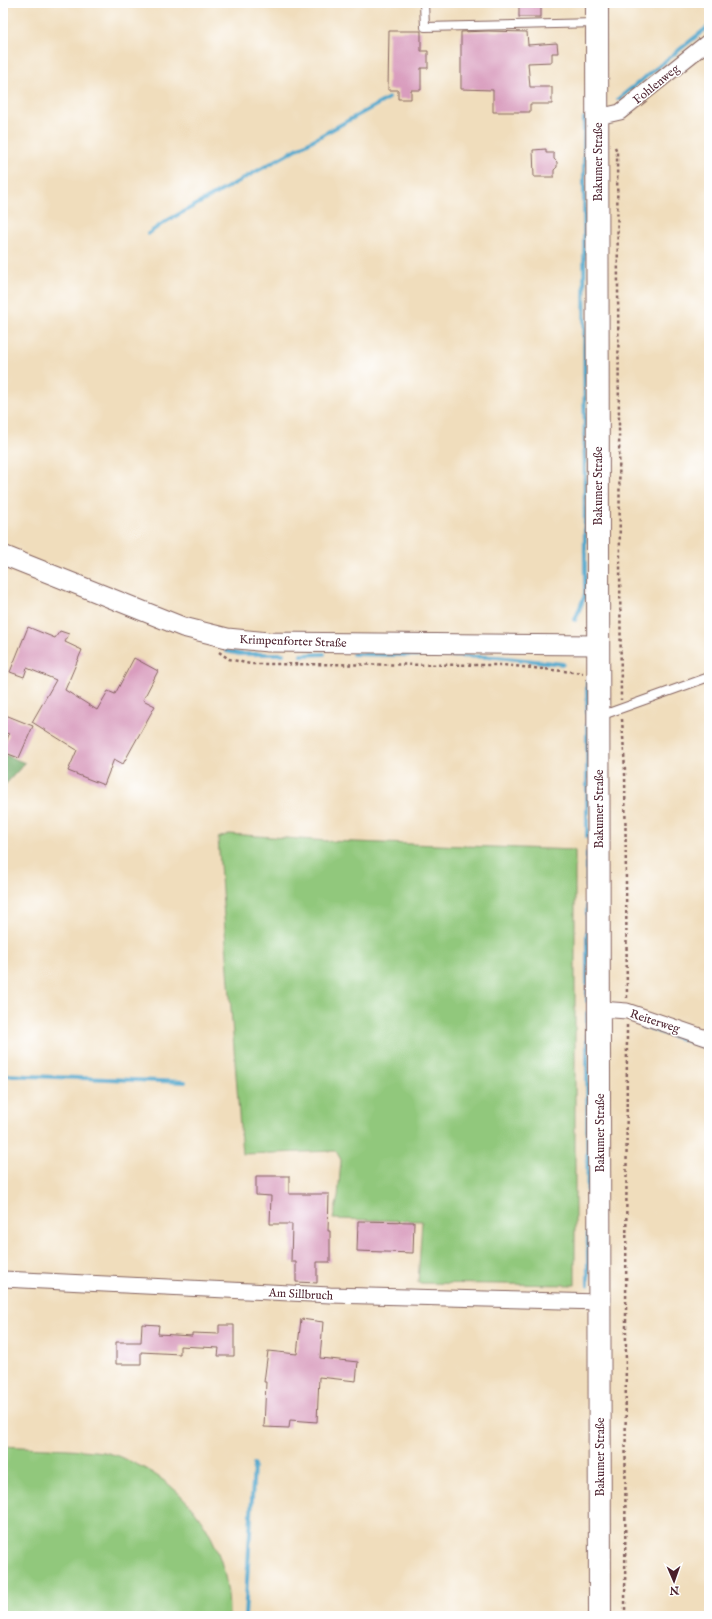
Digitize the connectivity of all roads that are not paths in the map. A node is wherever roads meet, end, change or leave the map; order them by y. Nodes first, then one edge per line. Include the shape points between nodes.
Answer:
1 (424, 3) edge
2 (597, 13) edge
3 (709, 41) edge
4 (598, 117) junction
5 (3, 555) edge
6 (598, 646) junction
7 (709, 677) edge
8 (599, 716) junction
9 (600, 1010) junction
10 (709, 1039) edge
11 (3, 1279) edge
12 (600, 1302) junction
13 (600, 1616) edge

1 - 2 lane via 425,27
2 - 4 main road, Bakumer Straße
3 - 4 street, Fohlenweg via 620,112
4 - 6 main road, Bakumer Straße
5 - 6 street, Krimpenforter Straße via 183,626 227,638 268,642
6 - 8 main road, Bakumer Straße
7 - 8 lane
8 - 9 main road, Bakumer Straße
9 - 10 street, Reiterweg via 627,1012
9 - 12 main road, Bakumer Straße
11 - 12 street, Am Sillbruch via 330,1295
12 - 13 main road, Bakumer Straße

